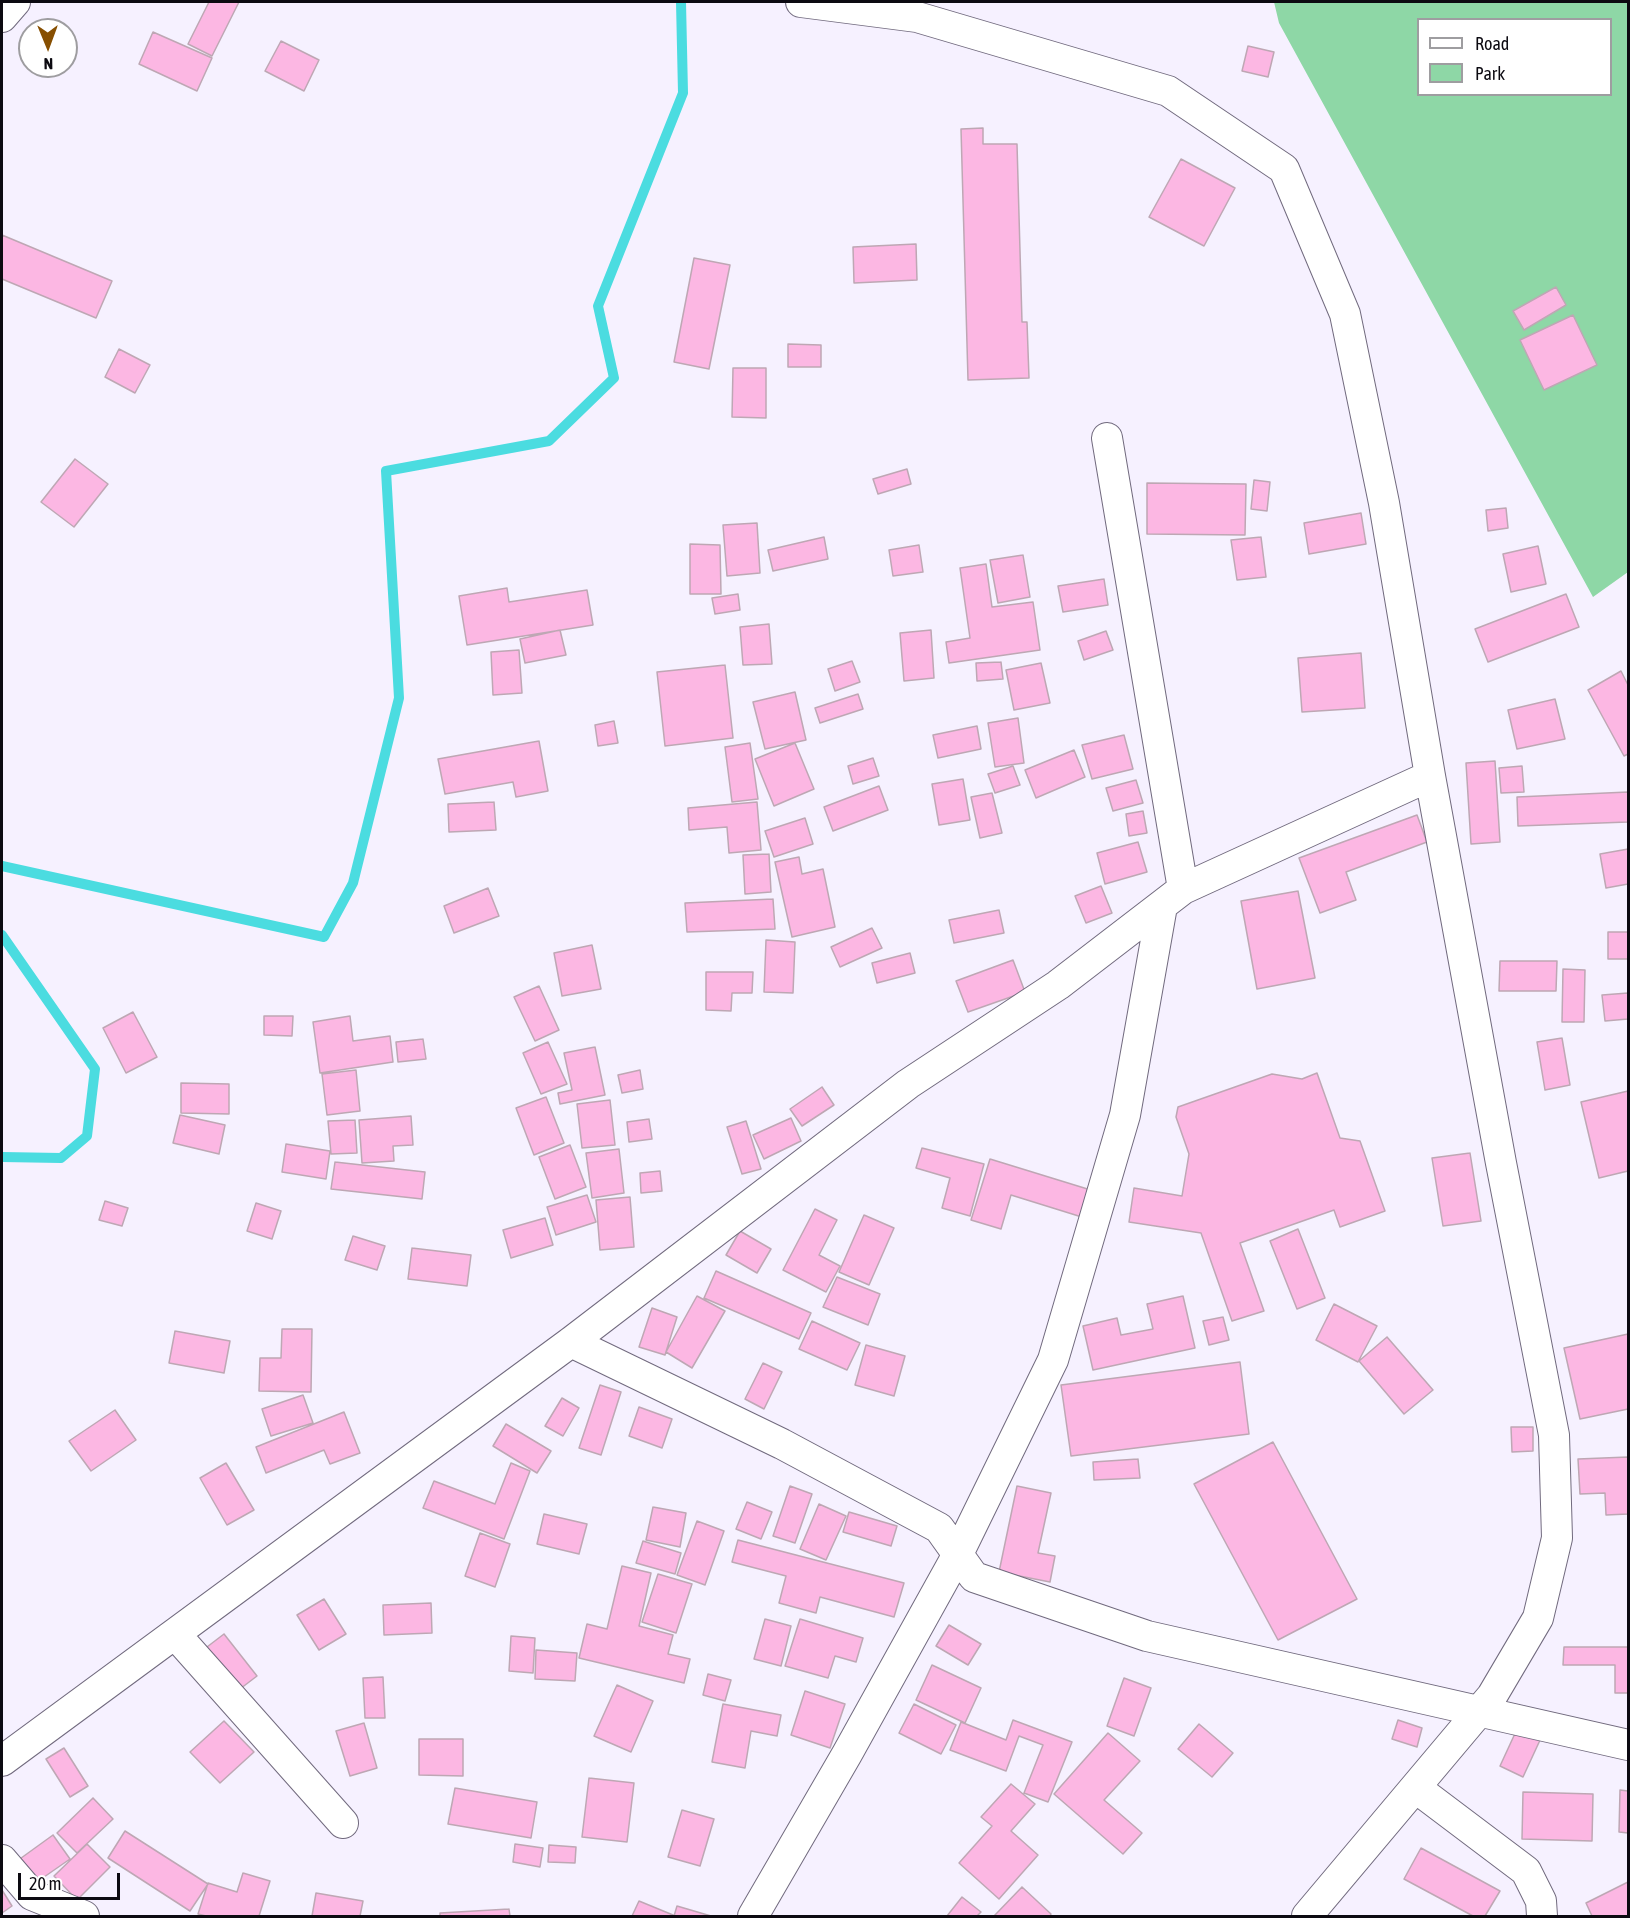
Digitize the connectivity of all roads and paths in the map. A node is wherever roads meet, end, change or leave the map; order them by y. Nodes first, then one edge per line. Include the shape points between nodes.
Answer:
1 (15, 2) edge
2 (801, 2) edge
3 (2, 17) edge
4 (1107, 438) dead end
5 (1430, 777) junction
6 (1172, 897) junction
7 (571, 1341) junction
8 (958, 1554) junction
9 (175, 1634) junction
10 (1479, 1712) junction
11 (1629, 1745) edge
12 (2, 1761) edge
13 (1416, 1788) junction
14 (344, 1823) dead end
15 (2, 1860) edge
16 (754, 1916) edge
17 (84, 1917) edge
18 (1307, 1917) edge
19 (1542, 1917) edge

1 - 3 street
2 - 5 street via 917,17 1168,91 1284,169 1345,314 1384,503
4 - 6 street
5 - 6 street
5 - 10 street via 1554,1435 1557,1538 1538,1618
6 - 7 street via 1058,985 908,1084
6 - 8 street via 1125,1115 1053,1360
7 - 8 street via 782,1444 939,1528
7 - 9 street
8 - 10 street via 974,1576 1147,1636
8 - 16 street
9 - 12 street
9 - 14 street
10 - 11 street
10 - 13 street
13 - 18 street
13 - 19 street via 1526,1871 1541,1901
15 - 17 street via 32,1895

